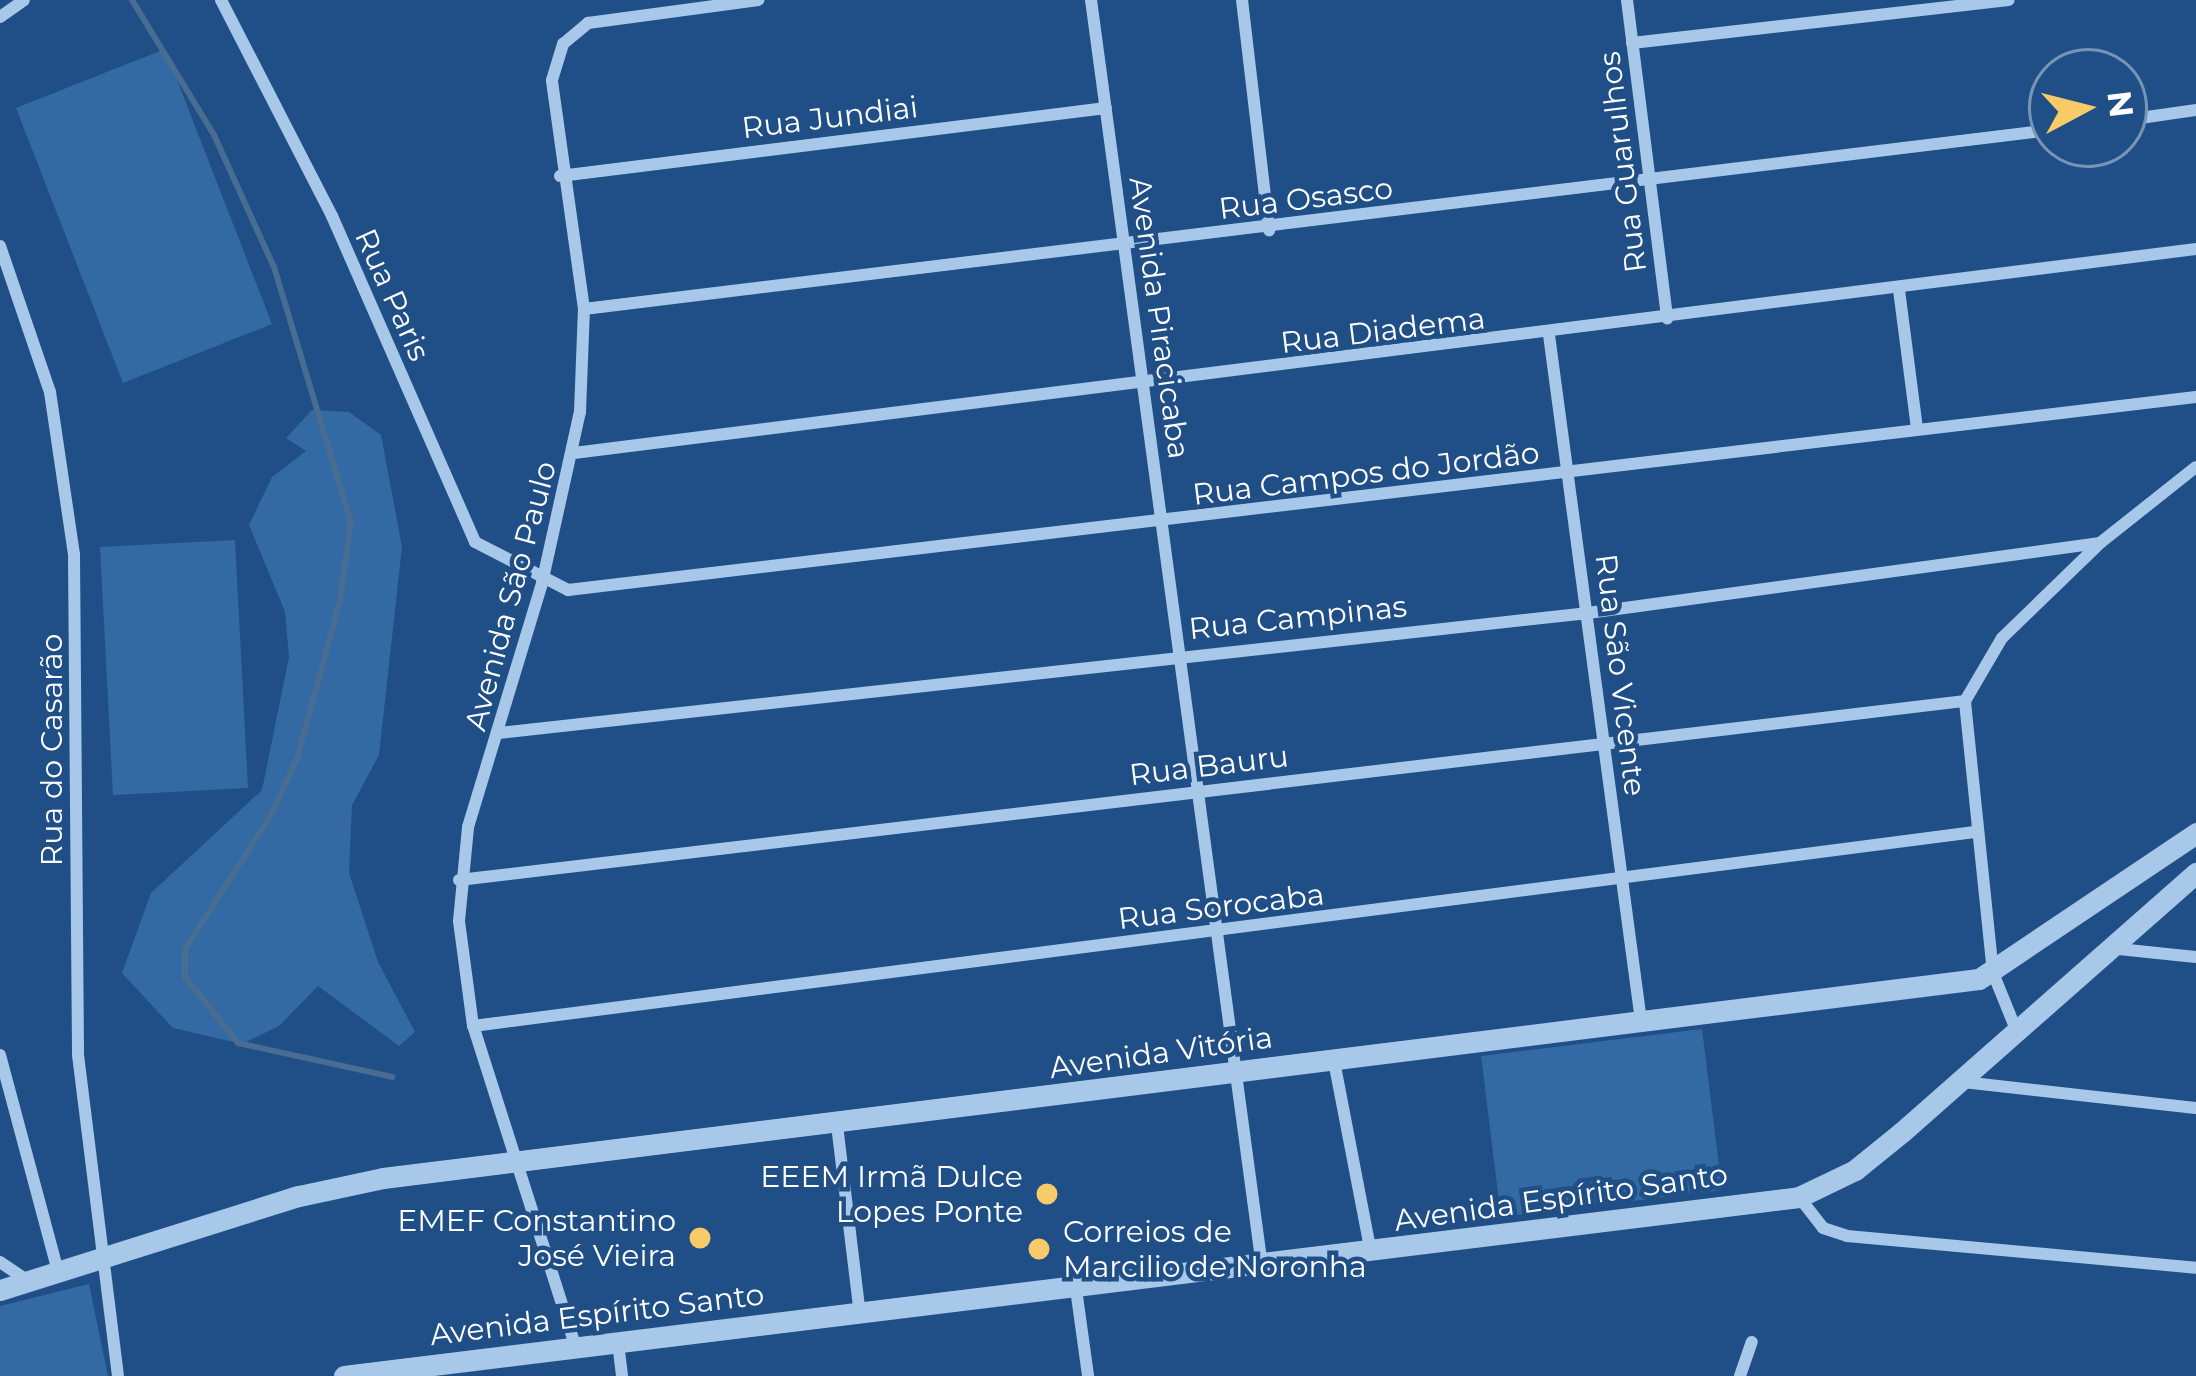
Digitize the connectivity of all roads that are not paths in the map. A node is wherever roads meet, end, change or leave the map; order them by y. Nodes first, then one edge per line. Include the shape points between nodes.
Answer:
1 (23, 0) edge
2 (221, 0) edge
3 (758, 0) edge
4 (1091, 0) edge
5 (1242, 0) edge
6 (1628, 0) edge
7 (2009, 0) edge
8 (1, 15) edge
9 (1632, 43) junction
10 (1106, 108) junction
11 (2196, 110) edge
12 (2148, 117) edge
13 (2028, 133) edge
14 (560, 176) junction
15 (1647, 177) junction
16 (1269, 230) junction
17 (1125, 244) junction
18 (0, 246) edge
19 (2196, 249) edge
20 (1899, 290) junction
21 (584, 309) junction
22 (1666, 318) junction
23 (1550, 335) junction
24 (1144, 385) junction
25 (2196, 398) edge
26 (1917, 428) junction
27 (574, 453) junction
28 (2196, 467) edge
29 (1570, 474) junction
30 (1163, 522) junction
31 (2100, 543) junction
32 (542, 583) junction
33 (1588, 613) junction
34 (1179, 654) junction
35 (1965, 701) junction
36 (499, 733) junction
37 (1605, 743) junction
38 (1198, 792) junction
39 (1976, 832) junction
40 (2196, 833) edge
41 (2173, 846) junction
42 (2196, 855) edge
43 (2196, 873) edge
44 (460, 880) junction
45 (1623, 881) junction
46 (1217, 932) junction
47 (2107, 948) junction
48 (2196, 957) edge
49 (1993, 973) junction
50 (1641, 1021) junction
51 (472, 1026) junction
52 (2017, 1032) junction
53 (0, 1055) edge
54 (1334, 1061) junction
55 (1236, 1071) junction
56 (1963, 1082) junction
57 (2196, 1108) edge
58 (837, 1125) junction
59 (517, 1163) junction
60 (1799, 1197) junction
61 (1371, 1253) junction
62 (0, 1262) edge
63 (102, 1263) junction
64 (1263, 1267) junction
65 (2196, 1268) edge
66 (58, 1271) junction
67 (29, 1281) junction
68 (1076, 1289) junction
69 (0, 1290) edge
70 (860, 1314) junction
71 (618, 1342) junction
72 (1752, 1342) dead end
73 (576, 1348) junction
74 (413, 1372) edge
75 (118, 1376) edge
76 (344, 1376) edge
77 (622, 1376) edge
78 (1088, 1376) edge
79 (1740, 1376) edge

1 - 8 street
2 - 32 street, Rua Paris via 332,216 475,542
3 - 14 street, Avenida São Paulo via 606,19 575,32 552,80
4 - 10 street, Avenida Piracicaba
5 - 16 street
6 - 9 street, Rua Guarulhos
7 - 9 street
9 - 15 street, Rua Guarulhos
10 - 14 street, Rua Jundiai
10 - 17 street, Avenida Piracicaba
11 - 12 street
13 - 15 street, Rua Osasco
14 - 21 street, Avenida São Paulo
15 - 16 street, Rua Osasco
15 - 22 street, Rua Guarulhos
16 - 17 street, Rua Osasco
17 - 21 street, Rua Osasco
17 - 24 street, Avenida Piracicaba
18 - 63 street, Rua do Casarão via 50,392 74,555 78,1055
19 - 20 street, Rua Diadema
20 - 22 street, Rua Diadema
20 - 26 street
21 - 27 street, Avenida São Paulo
22 - 23 street, Rua Diadema
23 - 24 street, Rua Diadema
23 - 29 street, Rua São Vicente
24 - 27 street, Rua Diadema
24 - 30 street, Avenida Piracicaba
25 - 26 street, Rua Campos do Jordão
26 - 29 street, Rua Campos do Jordão
27 - 32 street, Avenida São Paulo
28 - 31 street
29 - 30 street, Rua Campos do Jordão
29 - 33 street, Rua São Vicente
30 - 32 street, Rua Campos do Jordão via 579,591
30 - 34 street, Avenida Piracicaba
31 - 33 street, Rua Campinas
31 - 35 street via 2002,638
32 - 36 street, Avenida São Paulo
33 - 34 street, Rua Campinas
33 - 37 street, Rua São Vicente
34 - 36 street, Rua Campinas
34 - 38 street, Avenida Piracicaba
35 - 37 street, Rua Bauru
35 - 39 street
36 - 44 street, Avenida São Paulo
37 - 38 street, Rua Bauru
37 - 45 street, Rua São Vicente
38 - 44 street, Rua Bauru
38 - 46 street, Avenida Piracicaba
39 - 45 street, Rua Sorocaba
39 - 49 street
40 - 41 street, Avenida Vitória
41 - 42 street
41 - 49 street, Avenida Vitória
43 - 47 street, Avenida Espírito Santo
44 - 51 street, Avenida São Paulo
45 - 46 street, Rua Sorocaba
45 - 50 street, Rua São Vicente
46 - 51 street, Rua Sorocaba
46 - 55 street, Avenida Piracicaba
47 - 48 street
47 - 52 street, Avenida Espírito Santo
49 - 50 street, Avenida Vitória via 1849,999
49 - 52 street
50 - 54 street, Avenida Vitória
51 - 59 street, Avenida São Paulo
52 - 56 street, Avenida Espírito Santo
53 - 66 street
54 - 55 street, Avenida Vitória
54 - 61 street
55 - 58 street, Avenida Vitória
55 - 64 street, Avenida Piracicaba
56 - 57 street
56 - 60 street, Avenida Espírito Santo via 1856,1170
58 - 59 street, Avenida Vitória
58 - 70 street
59 - 63 street, Avenida Vitória via 299,1196
59 - 73 street, Avenida São Paulo
60 - 61 street, Avenida Espírito Santo
60 - 65 street via 1823,1228 1846,1236
61 - 64 street, Avenida Espírito Santo
62 - 67 street
63 - 66 street, Avenida Vitória
63 - 75 street
64 - 68 street, Avenida Espírito Santo
66 - 67 street, Avenida Vitória
67 - 69 street, Avenida Vitória
68 - 70 street, Avenida Espírito Santo
68 - 78 street
70 - 71 street, Avenida Espírito Santo
71 - 73 street, Avenida Espírito Santo
71 - 77 street
72 - 79 street
73 - 74 street, Avenida Espírito Santo
74 - 76 street, Avenida Espírito Santo

